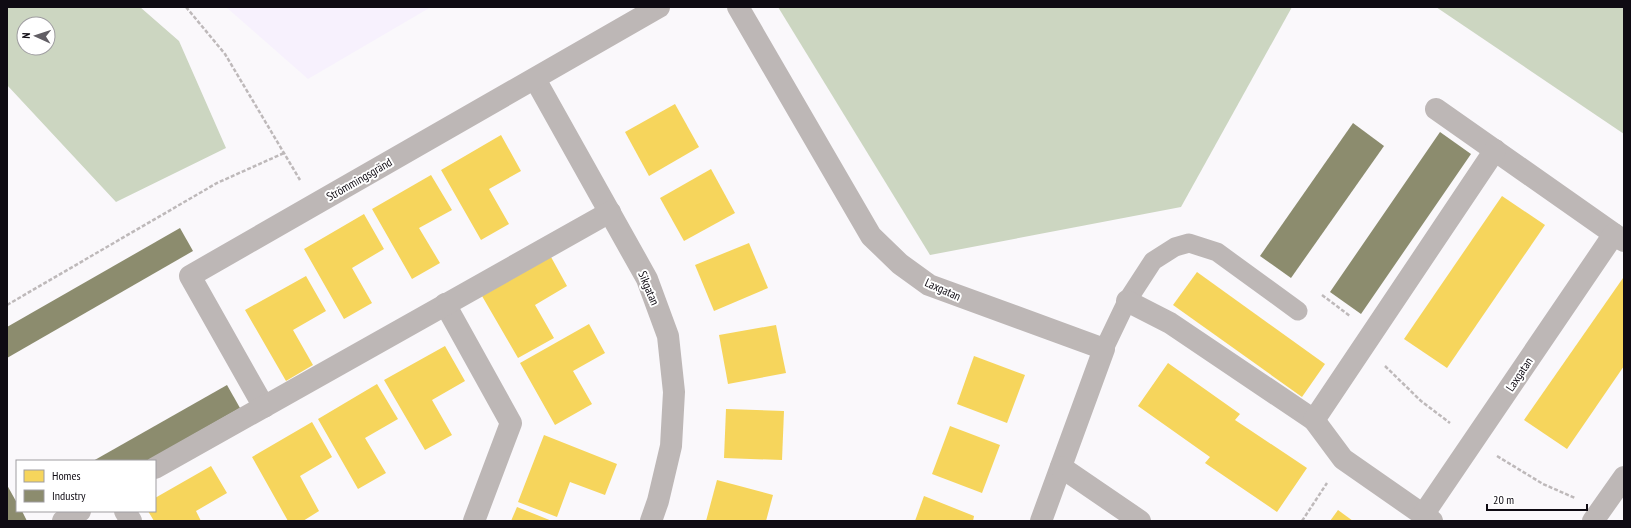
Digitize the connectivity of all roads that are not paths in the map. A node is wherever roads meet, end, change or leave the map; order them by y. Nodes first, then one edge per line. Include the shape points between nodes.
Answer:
1 (659, 7) edge
2 (738, 7) edge
3 (534, 79) junction
4 (1436, 109) dead end
5 (1495, 150) junction
6 (610, 212) junction
7 (1619, 237) edge
8 (1127, 301) junction
9 (445, 304) junction
10 (1298, 311) dead end
11 (1104, 349) junction
12 (264, 406) junction
13 (1314, 420) junction
14 (156, 467) edge
15 (1061, 467) junction
16 (1624, 477) edge
17 (78, 512) edge
18 (126, 512) edge
19 (1428, 518) edge
20 (63, 521) edge
21 (130, 521) edge
22 (474, 521) edge
23 (651, 521) edge
24 (1041, 521) edge
25 (1140, 521) edge
26 (1593, 521) edge

1 - 3 street, Strömmingsgränd
2 - 11 street, Laxgatan via 872,236 900,264 929,285
3 - 6 street, Sikgatan
3 - 12 street, Strömmingsgränd via 190,276
4 - 5 street, Laxgatan
5 - 7 street, Laxgatan
5 - 13 street
6 - 9 street
6 - 23 street, Sikgatan via 647,279 668,336 674,392 671,446
7 - 19 street, Laxgatan
8 - 10 lane via 1153,261 1175,248 1189,244 1218,252
8 - 11 lane
8 - 13 street, Laxgatan via 1170,323
9 - 12 street
9 - 22 street via 512,423
11 - 15 street
12 - 14 street
13 - 19 street, Laxgatan via 1343,459
15 - 24 street
15 - 25 street
16 - 26 street
17 - 20 street
18 - 21 street

